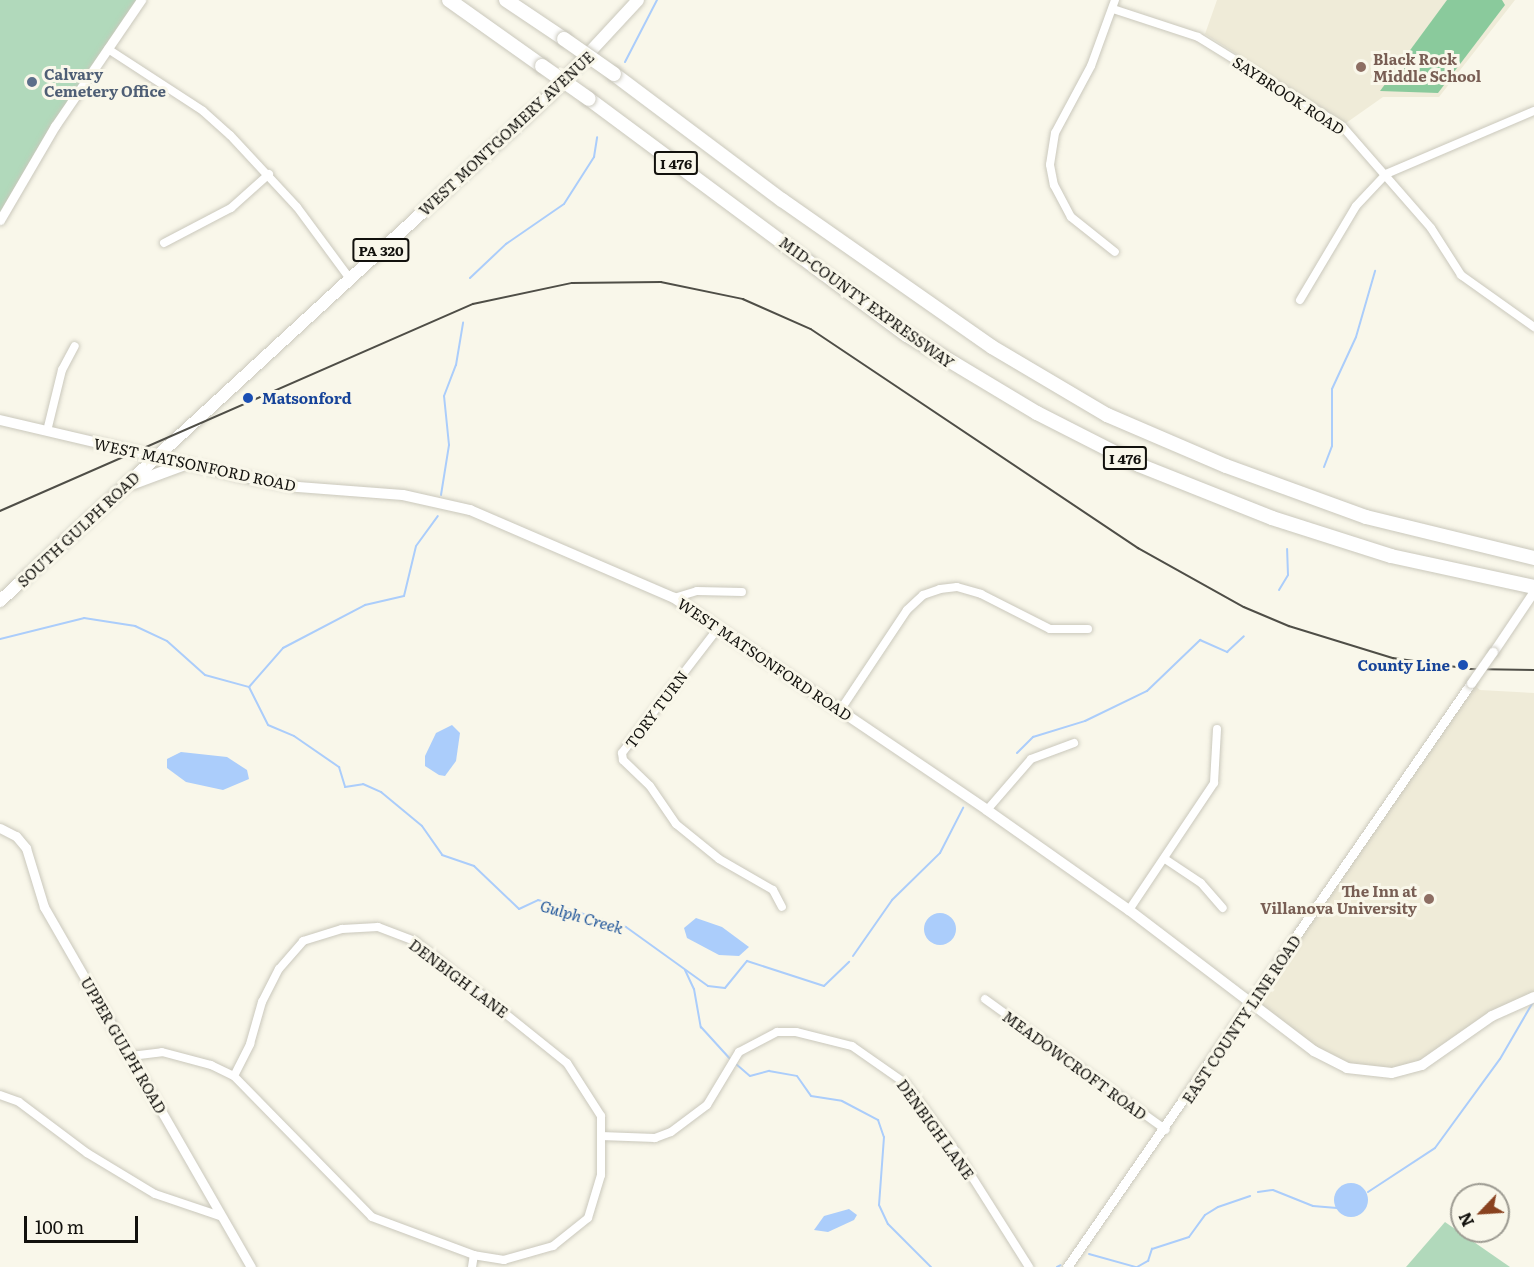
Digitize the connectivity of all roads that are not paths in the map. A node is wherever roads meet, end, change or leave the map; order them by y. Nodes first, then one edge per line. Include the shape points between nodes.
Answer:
1 (141, 0) edge
2 (449, 0) edge
3 (506, 0) edge
4 (638, 0) edge
5 (1115, 0) edge
6 (1113, 9) junction
7 (108, 49) junction
8 (1534, 111) edge
9 (269, 174) junction
10 (1386, 174) junction
11 (0, 220) edge
12 (164, 243) dead end
13 (1115, 252) dead end
14 (350, 279) junction
15 (1300, 300) dead end
16 (1534, 327) edge
17 (75, 346) dead end
18 (0, 420) edge
19 (48, 431) junction
20 (156, 457) junction
21 (185, 464) junction
22 (122, 488) junction
23 (1534, 558) edge
24 (1534, 589) edge
25 (742, 592) dead end
26 (674, 598) junction
27 (0, 601) edge
28 (719, 627) junction
29 (1088, 629) dead end
30 (840, 709) junction
31 (1217, 729) dead end
32 (1074, 742) dead end
33 (987, 810) junction
34 (1, 829) edge
35 (1165, 859) junction
36 (782, 907) dead end
37 (1222, 908) dead end
38 (1129, 910) junction
39 (1531, 998) edge
40 (985, 999) dead end
41 (1253, 1002) junction
42 (131, 1056) junction
43 (234, 1076) junction
44 (0, 1095) edge
45 (1166, 1130) junction
46 (601, 1136) junction
47 (220, 1216) junction
48 (474, 1255) junction
49 (251, 1267) edge
50 (472, 1267) edge
51 (1029, 1267) edge
52 (1067, 1267) edge

1 - 7 street
2 - 24 highway, MID-COUNTY EXPRESSWAY / I 476, bridge via 907,335 1037,413 1139,465 1272,518 1391,556
3 - 23 highway, I 476, bridge via 983,340 1107,416 1226,466 1366,517
4 - 14 main road, WEST MONTGOMERY AVENUE / PA 320 via 551,94
5 - 6 street
6 - 10 street, SAYBROOK ROAD via 1198,37 1342,126
6 - 13 street via 1091,66 1055,133 1050,165 1054,185 1071,217
7 - 9 street via 202,111
7 - 11 street
8 - 10 street
9 - 12 street via 231,208
9 - 14 street via 321,236
10 - 15 street via 1356,206
10 - 16 street, SAYBROOK ROAD via 1431,228 1461,275
14 - 20 main road, WEST MONTGOMERY AVENUE / PA 320
17 - 19 street via 62,370
18 - 19 main road, WEST MATSONFORD ROAD
19 - 20 main road, WEST MATSONFORD ROAD
20 - 21 main road, WEST MATSONFORD ROAD
20 - 22 main road, SOUTH GULPH ROAD / PA 320
21 - 22 main road
21 - 26 main road, WEST MATSONFORD ROAD via 298,487 403,495 470,510
22 - 27 main road, SOUTH GULPH ROAD / PA 320
24 - 41 street, EAST COUNTY LINE ROAD, bridge
25 - 26 street via 697,591
26 - 28 main road, WEST MATSONFORD ROAD
28 - 30 main road, WEST MATSONFORD ROAD
28 - 36 street, TORY TURN via 622,753 623,760 650,786 676,824 719,858 773,890
29 - 30 street via 1050,628 981,594 957,587 940,589 923,595 907,610
30 - 33 main road, WEST MATSONFORD ROAD
31 - 35 street via 1214,783
32 - 33 street via 1031,759
33 - 38 main road, WEST MATSONFORD ROAD
34 - 42 street, UPPER GULPH ROAD via 26,848 44,907
35 - 37 street via 1201,883
35 - 38 street
38 - 41 main road, WEST MATSONFORD ROAD
39 - 41 main road, WEST MATSONFORD ROAD via 1492,1016 1422,1065 1392,1073 1360,1071 1332,1060
40 - 45 street, MEADOWCROFT ROAD
41 - 45 street, EAST COUNTY LINE ROAD
42 - 43 street, DENBIGH LANE via 162,1052 211,1065
42 - 47 street, UPPER GULPH ROAD
43 - 46 street, DENBIGH LANE via 250,1044 262,1002 279,969 303,941 342,929 378,927 415,941 567,1063 601,1116
43 - 48 street, DENBIGH LANE via 372,1217
44 - 47 street via 19,1102 87,1153 155,1194
45 - 52 street, EAST COUNTY LINE ROAD
46 - 48 street, DENBIGH LANE via 601,1175 588,1218 553,1246 504,1260
46 - 51 street, DENBIGH LANE via 655,1138 671,1132 707,1105 735,1059 753,1041 777,1032 796,1032 852,1046 905,1083 957,1154
47 - 49 street, UPPER GULPH ROAD
48 - 50 street

